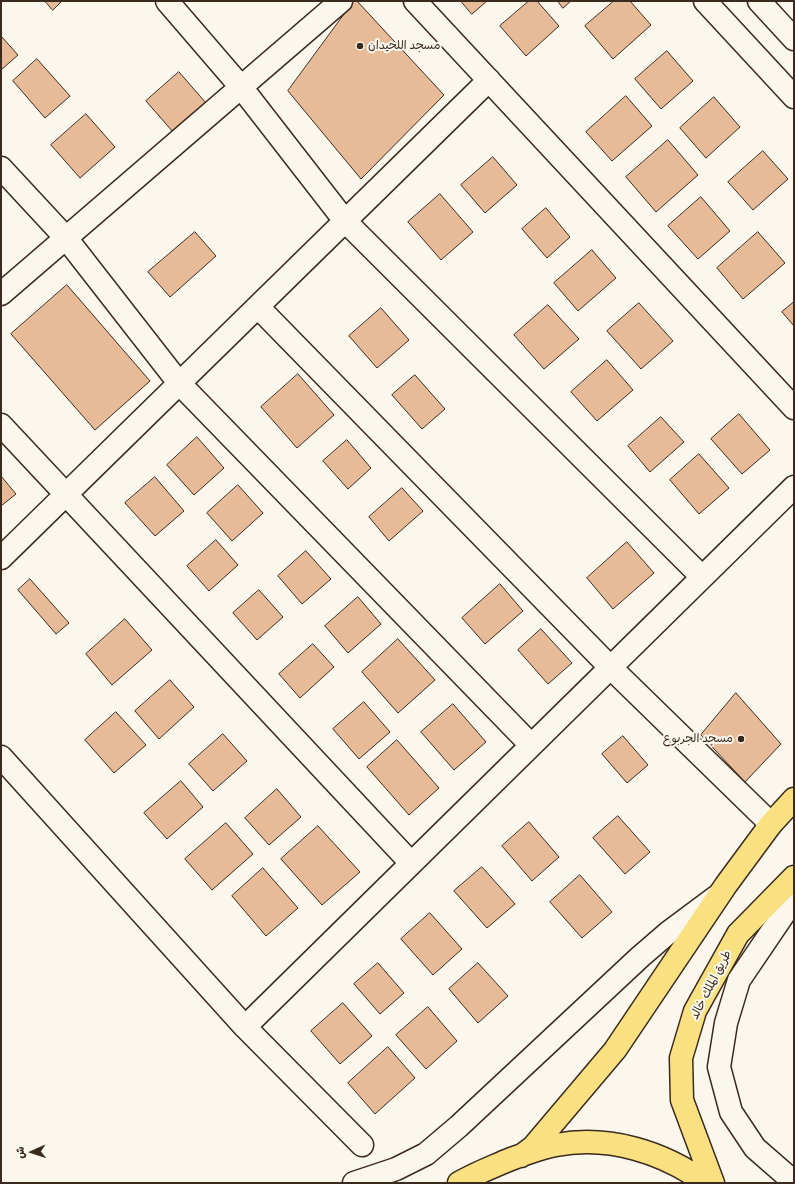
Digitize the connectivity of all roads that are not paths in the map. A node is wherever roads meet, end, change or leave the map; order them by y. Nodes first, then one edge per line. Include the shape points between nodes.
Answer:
1 (167, 1) edge
2 (341, 1) edge
3 (415, 1) edge
4 (705, 1) edge
5 (759, 1) edge
6 (794, 39) edge
7 (489, 80) junction
8 (242, 86) junction
9 (794, 97) edge
10 (1, 168) edge
11 (346, 221) junction
12 (66, 238) junction
13 (1, 294) edge
14 (258, 307) junction
15 (179, 383) junction
16 (794, 408) edge
17 (1, 425) edge
18 (794, 487) edge
19 (66, 494) junction
20 (1, 558) edge
21 (702, 578) junction
22 (610, 667) junction
23 (531, 745) junction
24 (1, 757) edge
25 (794, 799) edge
26 (771, 824) junction
27 (411, 863) junction
28 (794, 877) edge
29 (720, 893) junction
30 (794, 899) edge
31 (245, 1027) junction
32 (362, 1145) dead end
33 (521, 1156) junction
34 (794, 1182) edge
35 (354, 1183) edge
36 (459, 1183) edge
37 (706, 1183) edge
38 (713, 1183) edge

1 - 8 street
2 - 8 street
3 - 7 street
4 - 9 street
5 - 6 street
7 - 11 street
7 - 16 street
8 - 11 street
8 - 12 street
10 - 12 street
11 - 14 street
11 - 21 street
12 - 13 street
12 - 15 street
14 - 15 street
14 - 22 street
15 - 19 street
15 - 23 street
17 - 19 street
18 - 21 street
19 - 20 street
19 - 27 street
21 - 22 street
22 - 23 street
22 - 26 street
23 - 27 street
24 - 31 street
25 - 26 main road
26 - 29 main road
27 - 31 street
28 - 38 main road, طريق الملك خالد via 738,934 695,1011 681,1058 682,1100
29 - 33 main road via 615,1050 533,1147
29 - 35 street via 640,957 426,1154 396,1169
30 - 34 street via 739,980 726,1023 719,1067 732,1112 755,1148
31 - 32 street
33 - 36 main road
33 - 37 main road via 554,1145 608,1143 638,1149 671,1162

